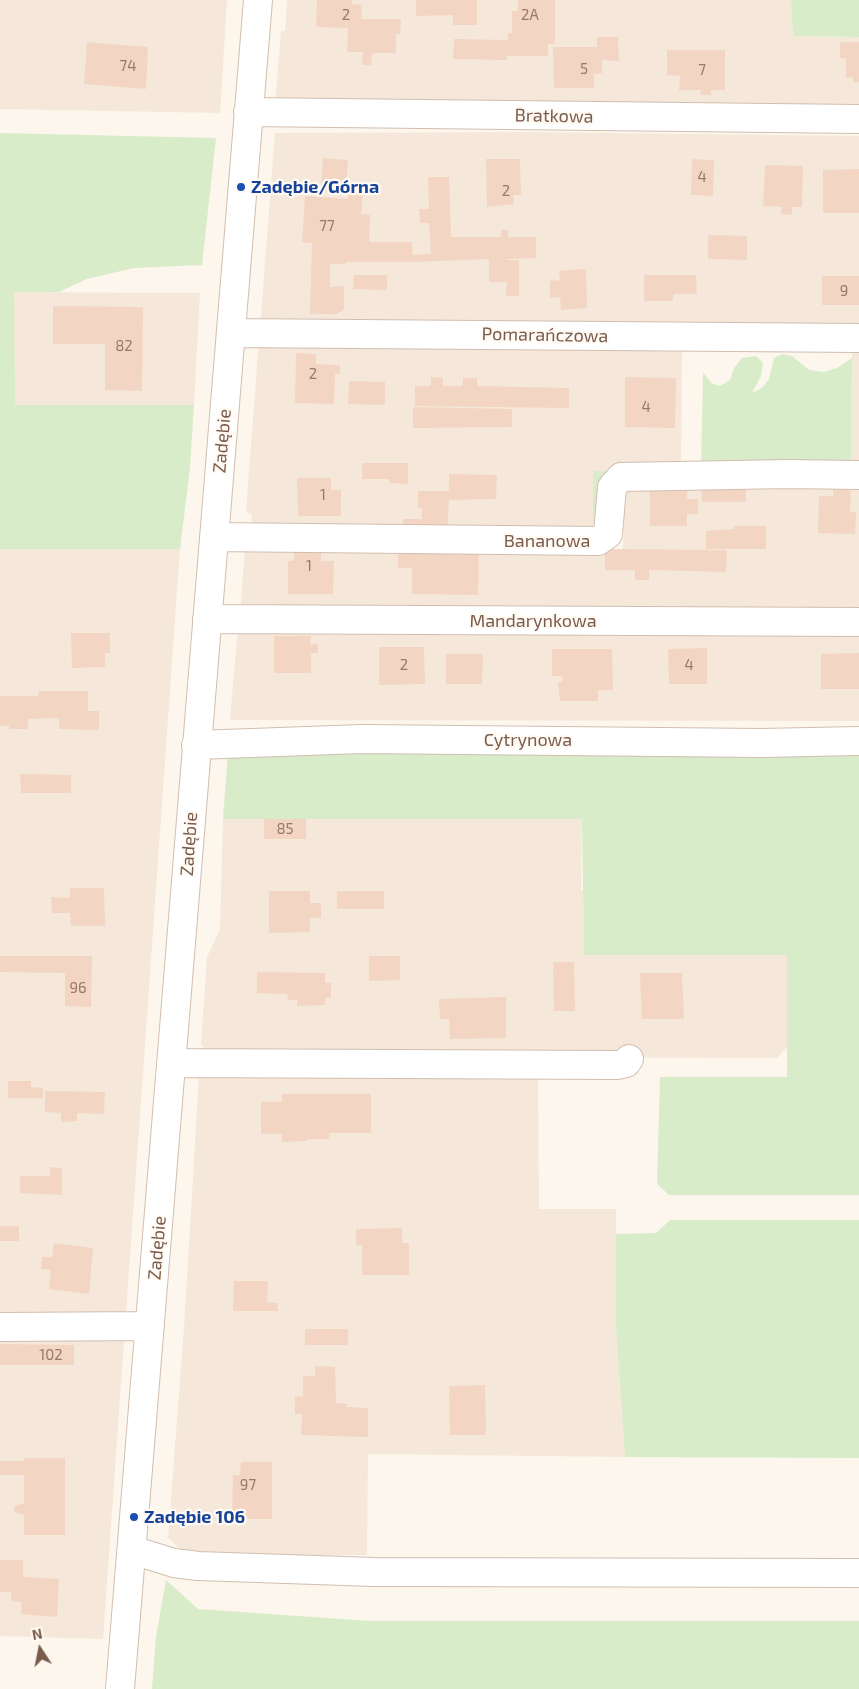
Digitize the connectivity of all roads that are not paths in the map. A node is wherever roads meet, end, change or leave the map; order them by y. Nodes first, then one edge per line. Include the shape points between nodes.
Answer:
1 (258, 0) edge
2 (248, 112) junction
3 (859, 119) edge
4 (231, 333) junction
5 (859, 338) edge
6 (859, 476) edge
7 (214, 537) junction
8 (207, 619) junction
9 (859, 622) edge
10 (859, 741) edge
11 (196, 745) junction
12 (629, 1059) dead end
13 (172, 1063) junction
14 (150, 1326) junction
15 (0, 1327) edge
16 (132, 1550) junction
17 (859, 1573) edge
18 (120, 1689) edge

1 - 2 street, Zadębie
2 - 3 street, Bratkowa
2 - 4 street, Zadębie
4 - 5 street, Pomarańczowa
4 - 7 street, Zadębie
6 - 7 street, Bananowa via 622,477 612,488 608,534 598,541
7 - 8 street, Zadębie
8 - 9 street, Mandarynkowa
8 - 11 street, Zadębie
10 - 11 street, Cytrynowa via 362,739
11 - 13 street, Zadębie
12 - 13 street via 618,1065
13 - 14 street, Zadębie
14 - 15 street
14 - 16 street, Zadębie
16 - 17 street via 174,1563 198,1566 374,1572
16 - 18 street, Zadębie

